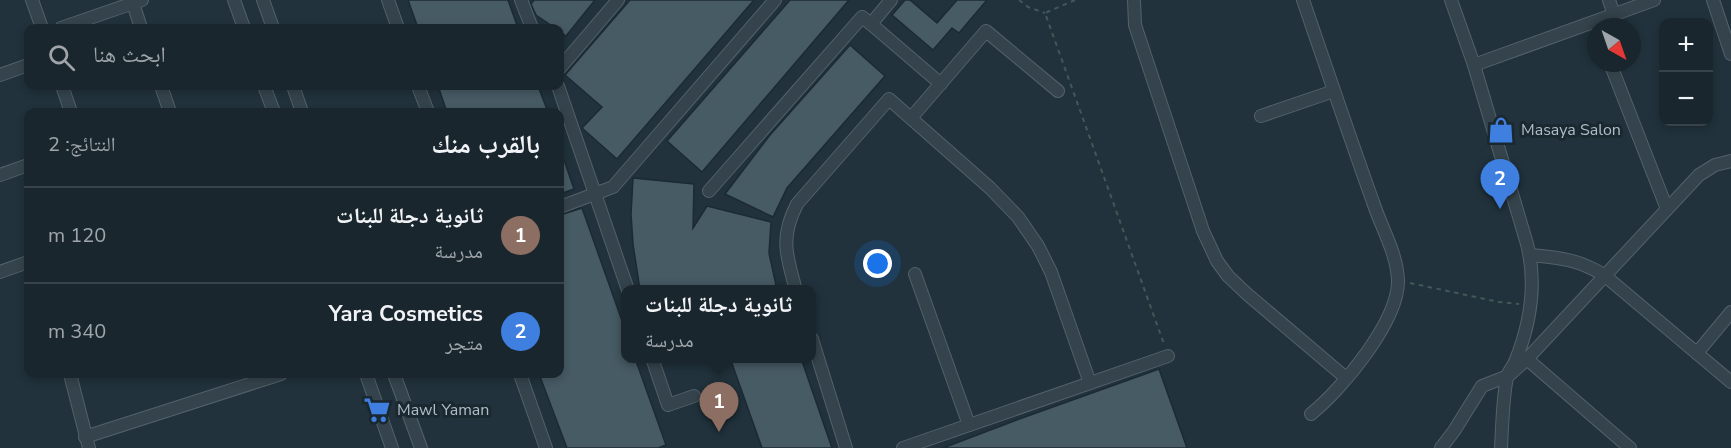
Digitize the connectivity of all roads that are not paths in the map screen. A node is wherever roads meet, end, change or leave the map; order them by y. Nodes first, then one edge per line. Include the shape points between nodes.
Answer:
1 (32, 0) edge
2 (234, 0) edge
3 (263, 0) edge
4 (388, 0) edge
5 (521, 0) edge
6 (618, 0) edge
7 (776, 0) edge
8 (891, 0) edge
9 (1134, 0) edge
10 (1303, 0) edge
11 (1450, 0) edge
12 (1609, 0) edge
13 (1654, 0) edge
14 (1713, 0) edge
15 (136, 1) edge
16 (1614, 15) junction
17 (1608, 18) edge
18 (41, 24) edge
19 (72, 24) edge
20 (140, 24) edge
21 (243, 24) edge
22 (272, 24) edge
23 (397, 24) edge
24 (530, 24) edge
25 (871, 24) junction
26 (1587, 28) edge
27 (1731, 54) edge
28 (564, 63) edge
29 (1474, 65) junction
30 (24, 66) edge
31 (1614, 72) edge
32 (0, 75) edge
33 (941, 84) junction
34 (63, 90) edge
35 (162, 90) edge
36 (266, 90) edge
37 (295, 90) edge
38 (420, 90) edge
39 (559, 90) edge
40 (1058, 91) dead end
41 (1334, 91) junction
42 (70, 108) edge
43 (169, 108) edge
44 (272, 108) edge
45 (301, 108) edge
46 (426, 108) edge
47 (1261, 116) dead end
48 (911, 118) junction
49 (1731, 161) edge
50 (24, 166) edge
51 (0, 175) edge
52 (709, 191) dead end
53 (594, 195) junction
54 (564, 206) edge
55 (1667, 209) junction
56 (1530, 255) junction
57 (24, 263) edge
58 (0, 272) edge
59 (915, 274) dead end
60 (1605, 274) junction
61 (626, 285) edge
62 (795, 285) edge
63 (1731, 312) edge
64 (816, 352) edge
65 (1697, 353) junction
66 (1168, 356) road end
67 (1527, 359) junction
68 (654, 363) edge
69 (1508, 376) junction
70 (71, 378) edge
71 (258, 378) edge
72 (367, 378) edge
73 (395, 378) edge
74 (521, 378) edge
75 (1346, 378) junction
76 (1731, 382) edge
77 (1090, 383) junction
78 (694, 396) dead end
79 (1311, 414) dead end
80 (969, 425) junction
81 (87, 442) edge
82 (389, 447) edge
83 (421, 448) edge
84 (546, 448) edge
85 (846, 448) edge
86 (903, 448) edge
87 (1440, 448) edge
88 (1501, 448) edge
89 (1630, 448) edge

1 - 18 street
2 - 21 street
3 - 22 street
4 - 23 street
5 - 24 street
6 - 28 street
7 - 53 street via 612,187
8 - 25 street
9 - 75 street via 1139,36 1203,231 1217,261 1247,294
10 - 41 street
11 - 29 street
12 - 16 street
13 - 16 street
14 - 27 street
15 - 19 street
15 - 20 street
16 - 17 street
25 - 33 street
25 - 52 street via 862,17
26 - 29 street
29 - 56 street
30 - 32 street
31 - 55 street
33 - 40 street via 986,30
33 - 48 street
34 - 42 street
35 - 43 street
36 - 44 street
37 - 45 street
38 - 46 street
39 - 53 street
41 - 47 street
41 - 75 street via 1395,261 1398,280 1395,299 1380,334
48 - 62 street via 889,99 797,204 785,237
48 - 77 street via 990,188 1018,217 1038,246
49 - 55 street via 1699,175
50 - 51 street
53 - 54 street
53 - 61 street
55 - 60 street
56 - 60 street via 1573,260
56 - 69 street via 1530,304 1521,344
57 - 58 street
59 - 80 street
60 - 65 street
60 - 67 street
63 - 65 street
64 - 85 street
65 - 76 street
66 - 77 street
67 - 69 street
67 - 89 street
68 - 78 street via 668,405
69 - 87 street via 1482,386
69 - 88 street
70 - 81 street
71 - 81 street
72 - 82 street
73 - 83 street
74 - 84 street
75 - 79 street
77 - 80 street
80 - 86 street

